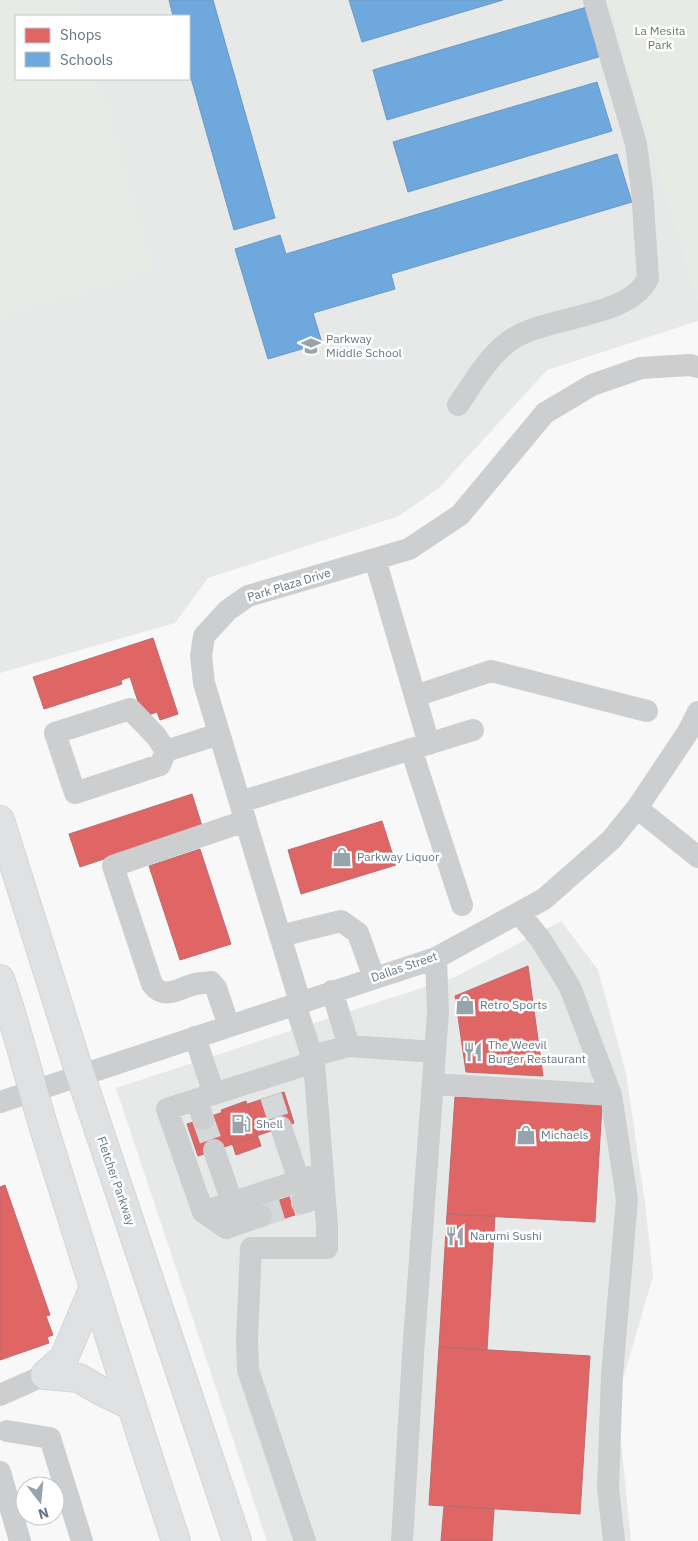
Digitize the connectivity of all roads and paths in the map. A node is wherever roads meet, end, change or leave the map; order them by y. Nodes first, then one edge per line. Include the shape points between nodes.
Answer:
1 (594, 0) edge
2 (698, 367) edge
3 (458, 405) dead end
4 (375, 559) junction
5 (415, 696) junction
6 (646, 712) dead end
7 (698, 712) edge
8 (473, 730) dead end
9 (219, 734) junction
10 (420, 746) junction
11 (166, 751) junction
12 (637, 808) junction
13 (242, 812) junction
14 (0, 820) edge
15 (698, 857) edge
16 (462, 905) dead end
17 (519, 913) junction
18 (280, 936) junction
19 (436, 958) junction
20 (374, 978) junction
21 (0, 979) edge
22 (332, 992) junction
23 (298, 1003) junction
24 (229, 1026) junction
25 (195, 1037) junction
26 (349, 1046) junction
27 (435, 1052) junction
28 (313, 1059) junction
29 (80, 1074) junction
30 (433, 1084) junction
31 (32, 1091) junction
32 (611, 1095) junction
33 (0, 1102) edge
34 (205, 1104) junction
35 (281, 1127) tunnel mouth
36 (214, 1150) tunnel mouth
37 (323, 1173) junction
38 (299, 1181) junction
39 (324, 1196) junction
40 (232, 1202) junction
41 (302, 1203) tunnel mouth
42 (203, 1212) junction
43 (261, 1216) tunnel mouth
44 (94, 1287) junction
45 (45, 1374) junction
46 (0, 1395) edge
47 (0, 1402) edge
48 (132, 1406) junction
49 (3, 1434) edge
50 (0, 1472) edge
51 (20, 1541) edge
52 (82, 1541) edge
53 (176, 1541) edge
54 (237, 1541) edge
55 (305, 1541) edge
56 (402, 1541) edge
57 (614, 1541) edge

1 - 3 street via 636,144 648,278 635,296 618,304 524,332 508,342 488,361
2 - 4 street, Park Plaza Drive via 641,368 592,385 545,413 460,515 409,549
4 - 5 street
4 - 9 street, Park Plaza Drive via 248,596 228,610 204,636 200,656 204,683
5 - 6 street via 492,671
5 - 10 street
7 - 12 street, Dallas Street
8 - 10 street
9 - 11 street
9 - 13 street, Park Plaza Drive
10 - 13 street
10 - 16 street
11 - 11 street via 160,765 75,793 55,733 130,710
12 - 15 street
12 - 17 street, Dallas Street via 604,847 544,900
13 - 18 street, Park Plaza Drive
13 - 24 street via 113,866 157,991 164,993 211,982
14 - 29 main road, Fletcher Parkway
17 - 19 street, Dallas Street
17 - 32 street via 541,940 570,987
18 - 20 street via 341,921 358,933
18 - 23 street, Park Plaza Drive
19 - 20 street, Dallas Street
19 - 27 street via 438,1012
20 - 22 street, Dallas Street
21 - 31 main road
22 - 23 street, Dallas Street
22 - 26 street
23 - 24 street, Dallas Street
23 - 28 street, Park Plaza Drive
24 - 25 street, Dallas Street
25 - 29 street, Dallas Street
25 - 34 street
26 - 27 street
26 - 28 street
27 - 30 street
28 - 34 street via 268,1087
28 - 37 street, Park Plaza Drive
29 - 31 street, Dallas Street
29 - 54 main road, Fletcher Parkway
30 - 32 street
30 - 56 street
31 - 33 street, Dallas Street
31 - 44 main road
32 - 57 street via 627,1199 612,1375 608,1488
34 - 42 street via 167,1109
35 - 38 street
36 - 40 street
37 - 38 street
37 - 39 street, Park Plaza Drive
38 - 40 street
39 - 41 street
39 - 55 street, Park Plaza Drive via 326,1248 251,1248 246,1338 248,1370
40 - 42 street
42 - 43 street via 226,1228
44 - 45 main road via 64,1358
44 - 48 main road
45 - 46 street
45 - 48 main road via 79,1378
47 - 49 street
48 - 53 main road
49 - 52 street via 50,1438
50 - 51 street

